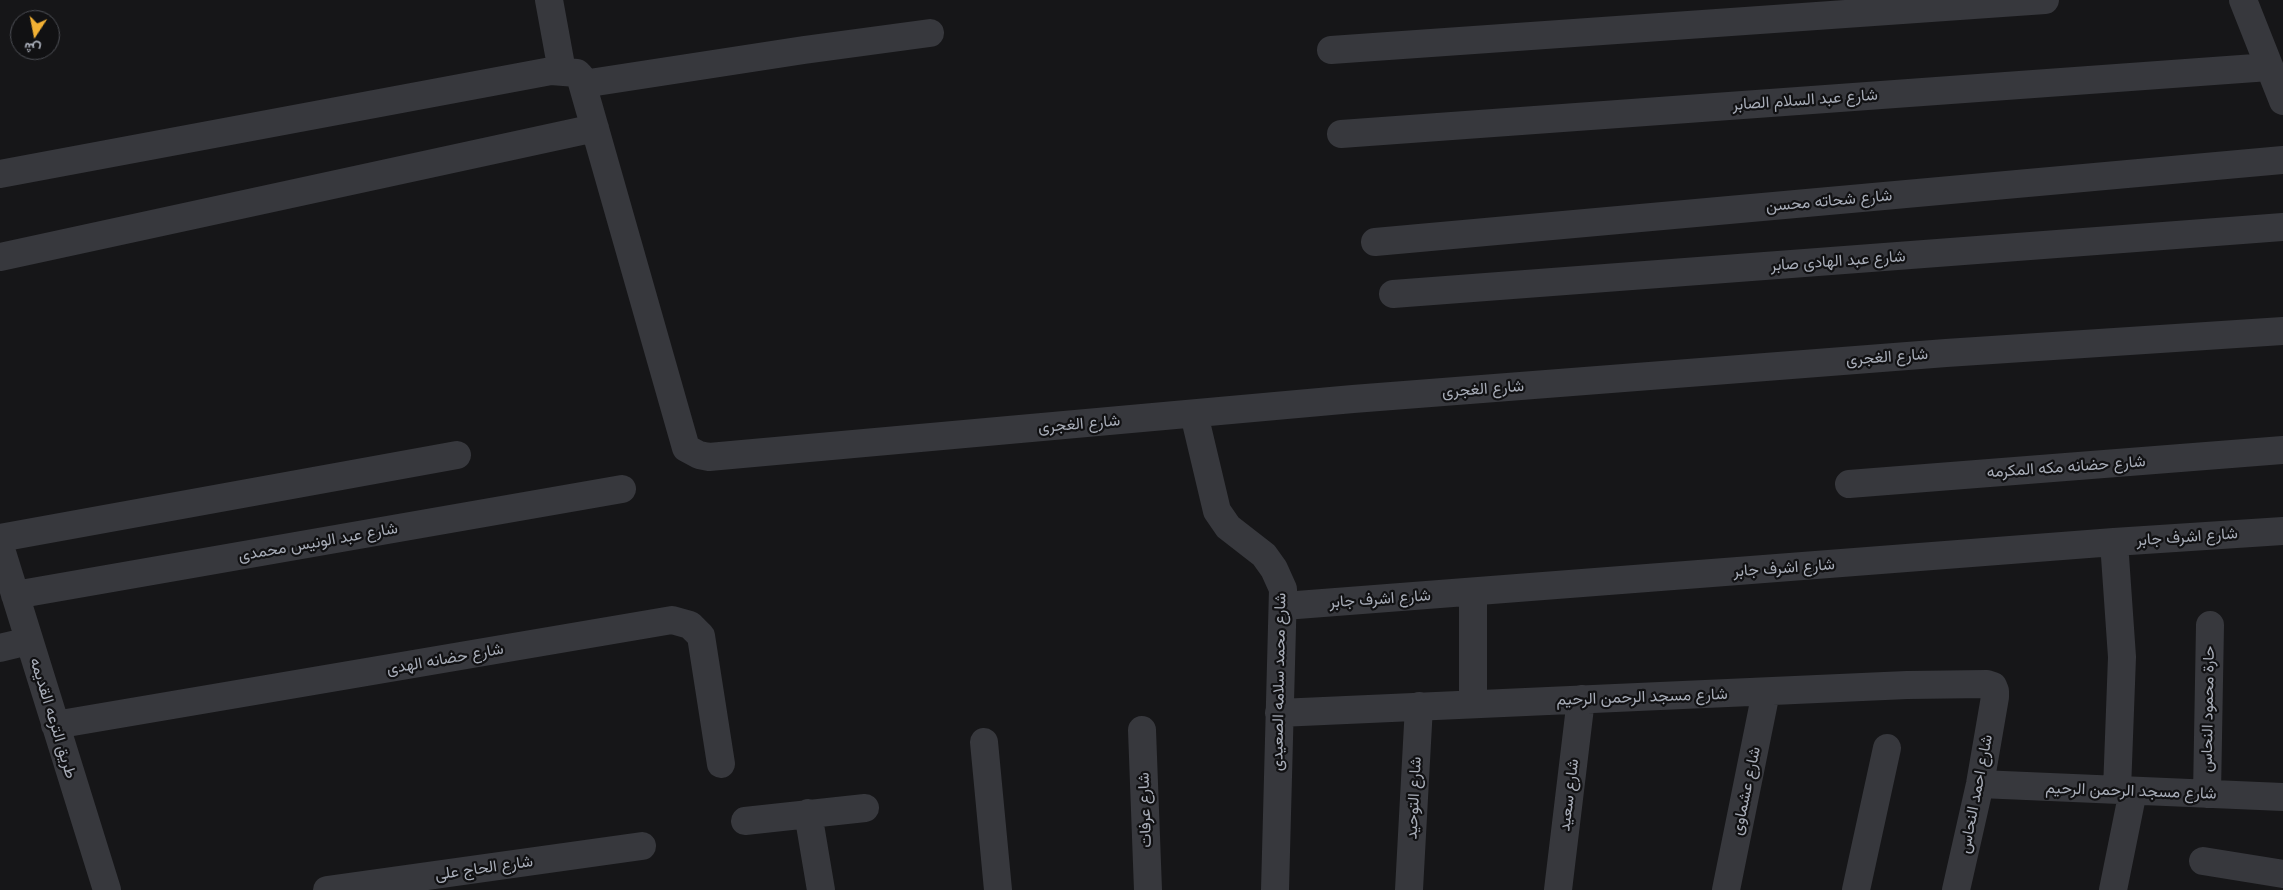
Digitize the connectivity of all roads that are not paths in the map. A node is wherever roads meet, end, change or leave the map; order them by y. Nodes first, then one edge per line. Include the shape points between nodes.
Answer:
1 (549, 0) edge
2 (2045, 0) edge
3 (2243, 0) edge
4 (930, 33) dead end
5 (1331, 50) dead end
6 (2269, 66) junction
7 (572, 78) junction
8 (2283, 101) edge
9 (595, 128) junction
10 (1341, 134) dead end
11 (2283, 160) edge
12 (0, 174) edge
13 (2283, 227) edge
14 (1375, 242) dead end
15 (0, 257) edge
16 (1393, 294) dead end
17 (2283, 331) edge
18 (1194, 414) junction
19 (2283, 450) edge
20 (458, 455) dead end
21 (1849, 484) dead end
22 (622, 489) dead end
23 (2283, 531) edge
24 (2114, 542) junction
25 (1, 552) edge
26 (1473, 592) junction
27 (15, 595) junction
28 (1284, 606) junction
29 (2210, 625) dead end
30 (30, 641) junction
31 (0, 648) edge
32 (1766, 692) junction
33 (1995, 697) joint
34 (1581, 699) junction
35 (1474, 704) junction
36 (1419, 706) junction
37 (1278, 713) junction
38 (56, 725) junction
39 (1142, 730) dead end
40 (984, 742) dead end
41 (1887, 748) dead end
42 (721, 764) dead end
43 (1980, 784) junction
44 (2125, 790) junction
45 (2207, 794) junction
46 (2283, 797) edge
47 (865, 808) dead end
48 (808, 813) junction
49 (745, 820) dead end
50 (642, 846) dead end
51 (2204, 861) dead end
52 (2283, 874) edge
53 (106, 890) edge
54 (327, 890) edge
55 (821, 890) edge
56 (998, 890) edge
57 (1148, 890) edge
58 (1275, 890) edge
59 (1409, 890) edge
60 (1558, 890) edge
61 (1726, 890) edge
62 (1856, 890) edge
63 (1956, 890) edge
64 (2113, 890) edge

1 - 7 street
2 - 5 street
3 - 6 street
4 - 7 street
6 - 8 street
6 - 10 street, شارع عبد السلام الصابر
7 - 9 street
7 - 12 street via 552,71
9 - 15 street
9 - 18 street, شارع الغجرى via 686,448 699,455 728,457
11 - 14 street, شارع شحاته محسن
13 - 16 street, شارع عبد الهادى صابر
17 - 18 street, شارع الغجرى via 1917,355
18 - 28 street, شارع محمد سلامه الصعيدى via 1217,511 1228,527 1264,555 1274,569 1283,589
19 - 21 street, شارع حضانه مكه المكرمه
20 - 25 street
22 - 27 street, شارع عبد الونيس محمدى
23 - 24 street, شارع اشرف جابر
24 - 26 street, شارع اشرف جابر
24 - 44 street via 2122,657
25 - 27 street, طريق الترعه القديمه
26 - 28 street, شارع اشرف جابر
26 - 35 street
27 - 30 street, طريق الترعه القديمه
28 - 37 street, شارع محمد سلامه الصعيدى
29 - 45 street, حارة محمود النحاس
30 - 31 street
30 - 38 street, طريق الترعه القديمه
32 - 33 street, شارع مسجد الرحمن الرحيم via 1987,684 1992,686
32 - 34 street, شارع مسجد الرحمن الرحيم
32 - 61 street, شارع عشماوى
33 - 43 street, شارع احمد النحاس
34 - 35 street, شارع مسجد الرحمن الرحيم
34 - 60 street, شارع سعيد
35 - 36 street, شارع مسجد الرحمن الرحيم
36 - 37 street, شارع مسجد الرحمن الرحيم
36 - 59 street, شارع التوحيد
37 - 58 street, شارع محمد سلامه الصعيدى
38 - 42 street, شارع حضانه الهدى via 672,620 690,625 700,636
38 - 53 street, طريق الترعه القديمه
39 - 57 street, شارع عرفات
40 - 56 street
41 - 62 street
43 - 44 street, شارع مسجد الرحمن الرحيم
43 - 63 street, شارع احمد النحاس
44 - 45 street, شارع مسجد الرحمن الرحيم
44 - 64 street
45 - 46 street, شارع مسجد الرحمن الرحيم
47 - 48 street
48 - 49 street
48 - 55 street
50 - 54 street, شارع الحاج على
51 - 52 street

